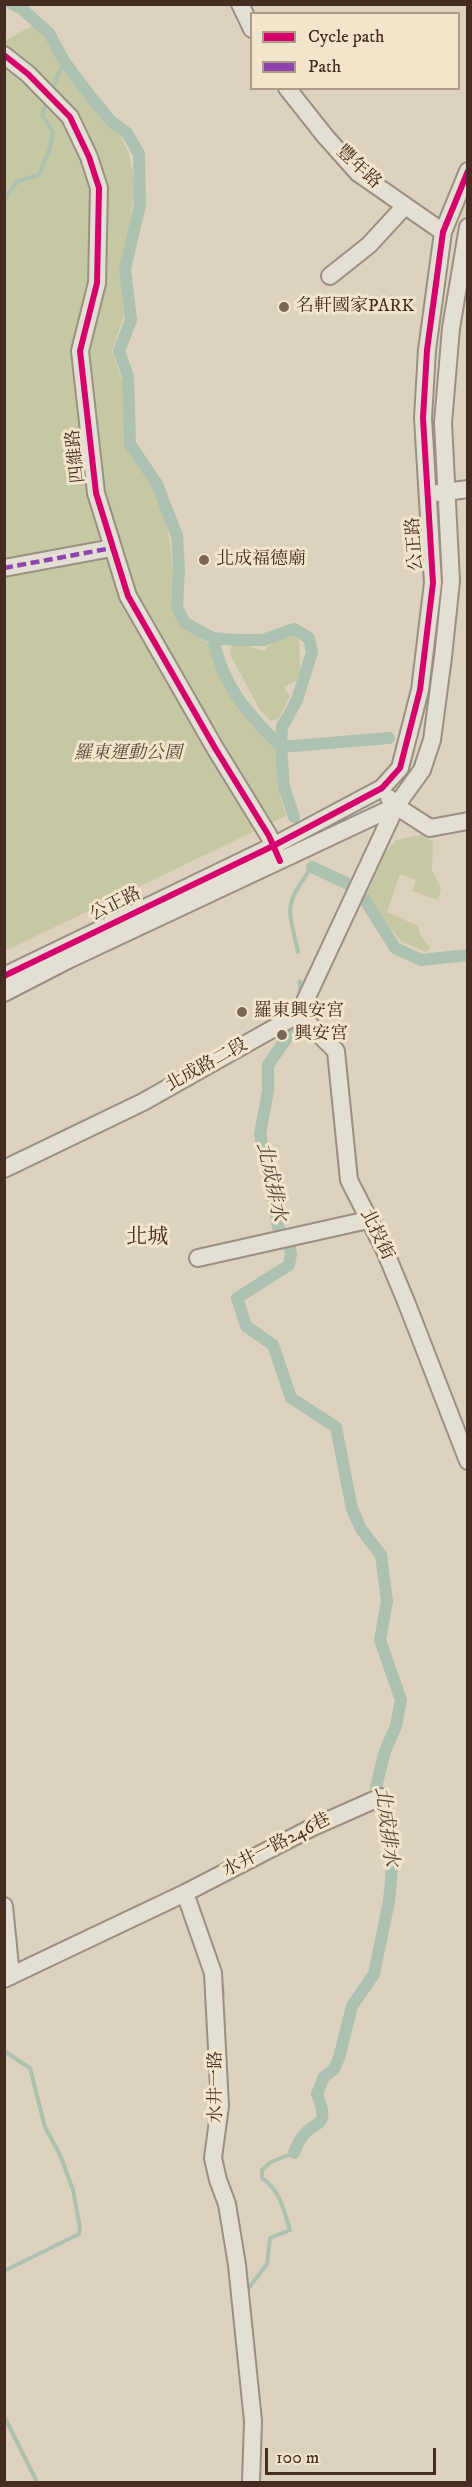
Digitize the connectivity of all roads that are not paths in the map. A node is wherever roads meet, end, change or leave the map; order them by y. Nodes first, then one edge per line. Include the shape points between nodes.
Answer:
1 (240, 4) edge
2 (250, 25) edge
3 (4, 55) edge
4 (289, 90) edge
5 (468, 171) edge
6 (404, 207) junction
7 (468, 226) edge
8 (443, 232) junction
9 (330, 276) dead end
10 (468, 489) edge
11 (446, 491) junction
12 (428, 495) junction
13 (112, 548) junction
14 (4, 568) edge
15 (382, 788) junction
16 (396, 806) junction
17 (468, 821) edge
18 (276, 853) junction
19 (4, 976) edge
20 (4, 993) edge
21 (299, 1014) junction
22 (4, 1168) edge
23 (368, 1220) junction
24 (198, 1258) dead end
25 (468, 1461) edge
26 (375, 1799) dead end
27 (185, 1893) junction
28 (4, 1906) edge
29 (8, 1978) edge
30 (251, 2482) edge

1 - 2 street
3 - 13 street, 四維路 via 70,117 99,188 97,283 80,351 96,493
4 - 6 street, 豐年路 via 358,173
5 - 8 street, 公正路
6 - 8 street, 豐年路
6 - 9 street via 369,245
7 - 11 street, 公正路 via 451,328 444,414
8 - 12 street, 公正路 via 427,350 423,418
10 - 11 street
11 - 12 street
11 - 16 street, 公正路 via 451,581 433,730 422,770
12 - 15 street, 公正路 via 434,583 420,690 400,768
13 - 14 street
13 - 18 street, 四維路 via 128,596
15 - 16 street
15 - 18 street, 公正路
16 - 17 street via 430,828
16 - 18 street, 公正路
16 - 21 street
18 - 19 street, 公正路
18 - 20 street, 公正路
21 - 22 street, 北成路二段 via 152,1097
21 - 23 street, 北投街 via 336,1051 349,1180
23 - 24 street
23 - 25 street, 北投街 via 407,1304
26 - 27 street, 水井一路246巷
27 - 29 street
27 - 30 street, 水井一路 via 213,1973 220,2106 213,2158 237,2265 253,2421
28 - 29 street

